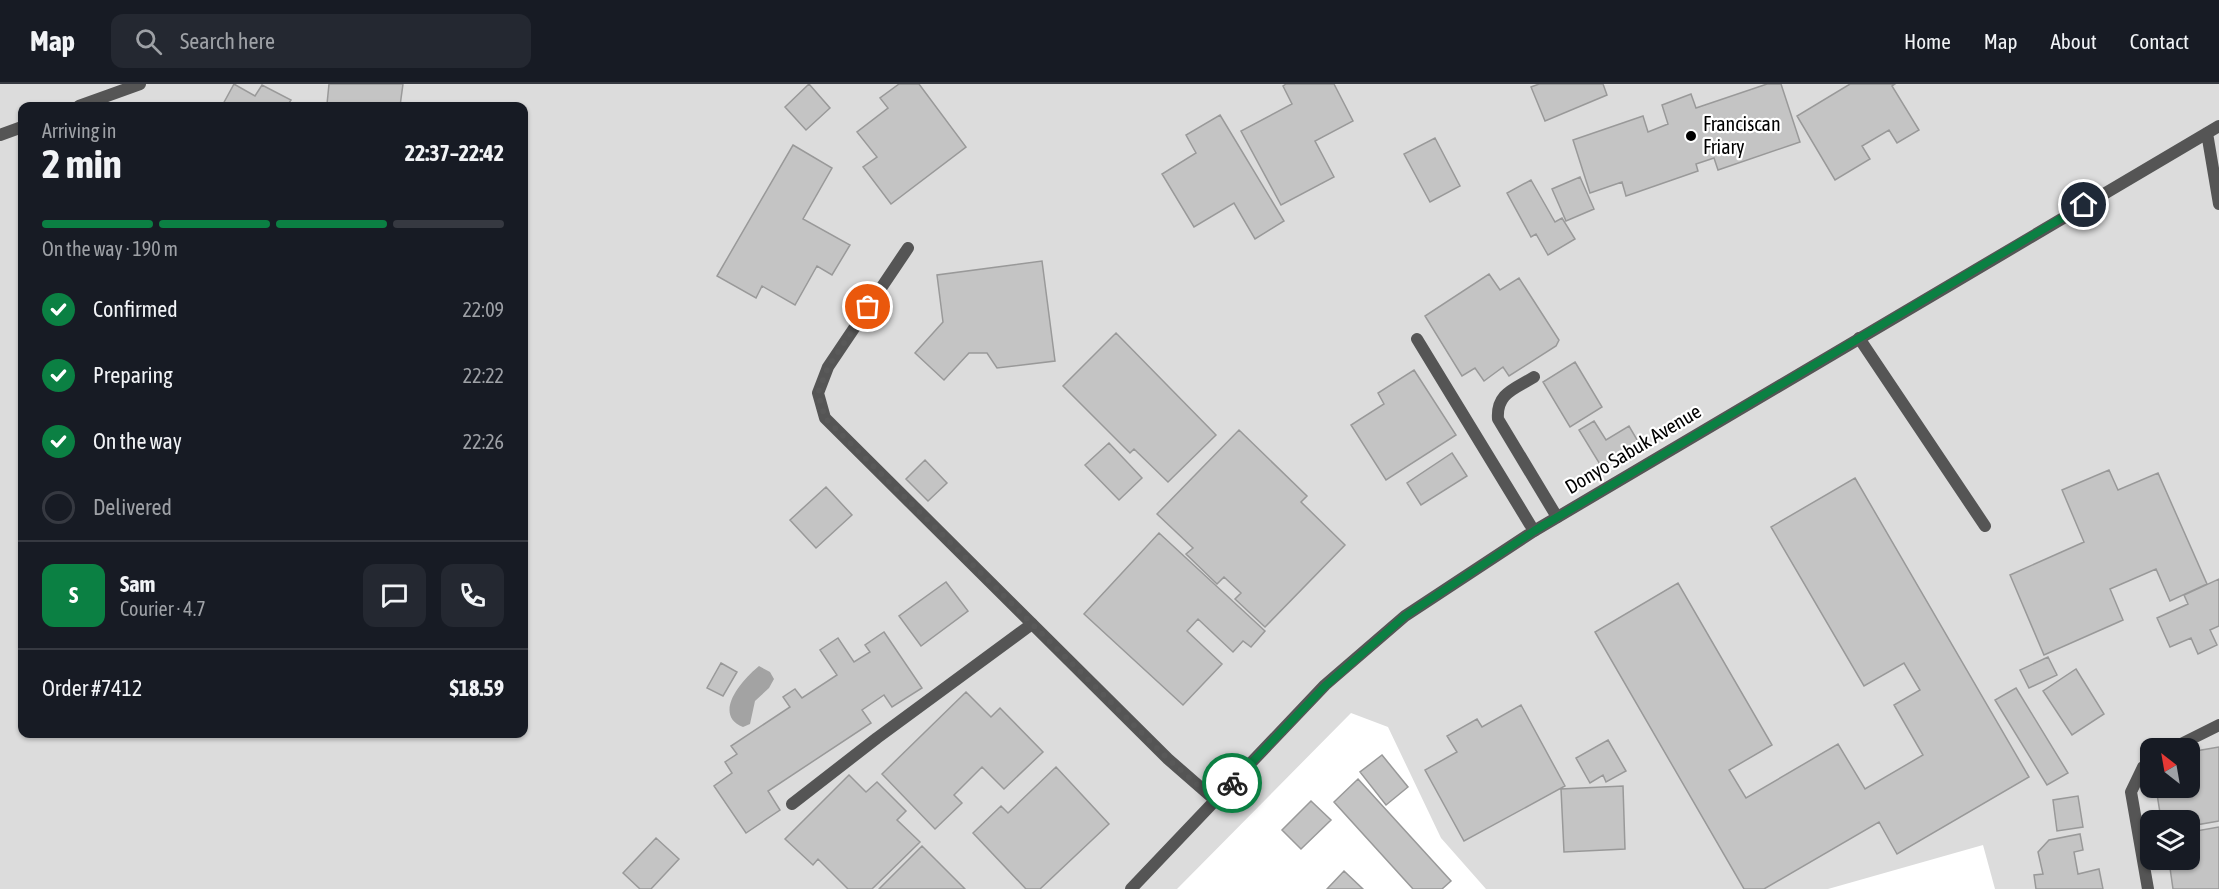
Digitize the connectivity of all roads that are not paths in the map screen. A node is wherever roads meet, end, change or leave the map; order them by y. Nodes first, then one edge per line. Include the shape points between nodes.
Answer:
1 (140, 84) edge
2 (90, 102) edge
3 (2219, 126) edge
4 (18, 128) edge
5 (2207, 133) junction
6 (0, 135) edge
7 (2219, 204) edge
8 (908, 248) dead end
9 (1859, 338) junction
10 (1417, 339) dead end
11 (1534, 377) dead end
12 (1557, 517) junction
13 (1985, 526) dead end
14 (1534, 531) junction
15 (1032, 624) junction
16 (2219, 725) edge
17 (2193, 738) edge
18 (2140, 773) edge
19 (1215, 800) junction
20 (792, 804) dead end
21 (1131, 889) edge
22 (2148, 889) edge

1 - 2 street
3 - 5 street, Donyo Sabuk Avenue
4 - 6 street
5 - 7 street
5 - 9 street, Donyo Sabuk Avenue
8 - 15 street via 828,367 818,393 825,418
9 - 12 street, Donyo Sabuk Avenue
9 - 13 street
10 - 14 street
11 - 12 street via 1502,397 1497,407 1498,419
12 - 14 street, Donyo Sabuk Avenue
14 - 19 street, Donyo Sabuk Avenue via 1405,616 1325,686
15 - 19 street via 1168,759
15 - 20 street
16 - 17 street
18 - 22 street via 2131,792
19 - 21 street, Donyo Sabuk Avenue

